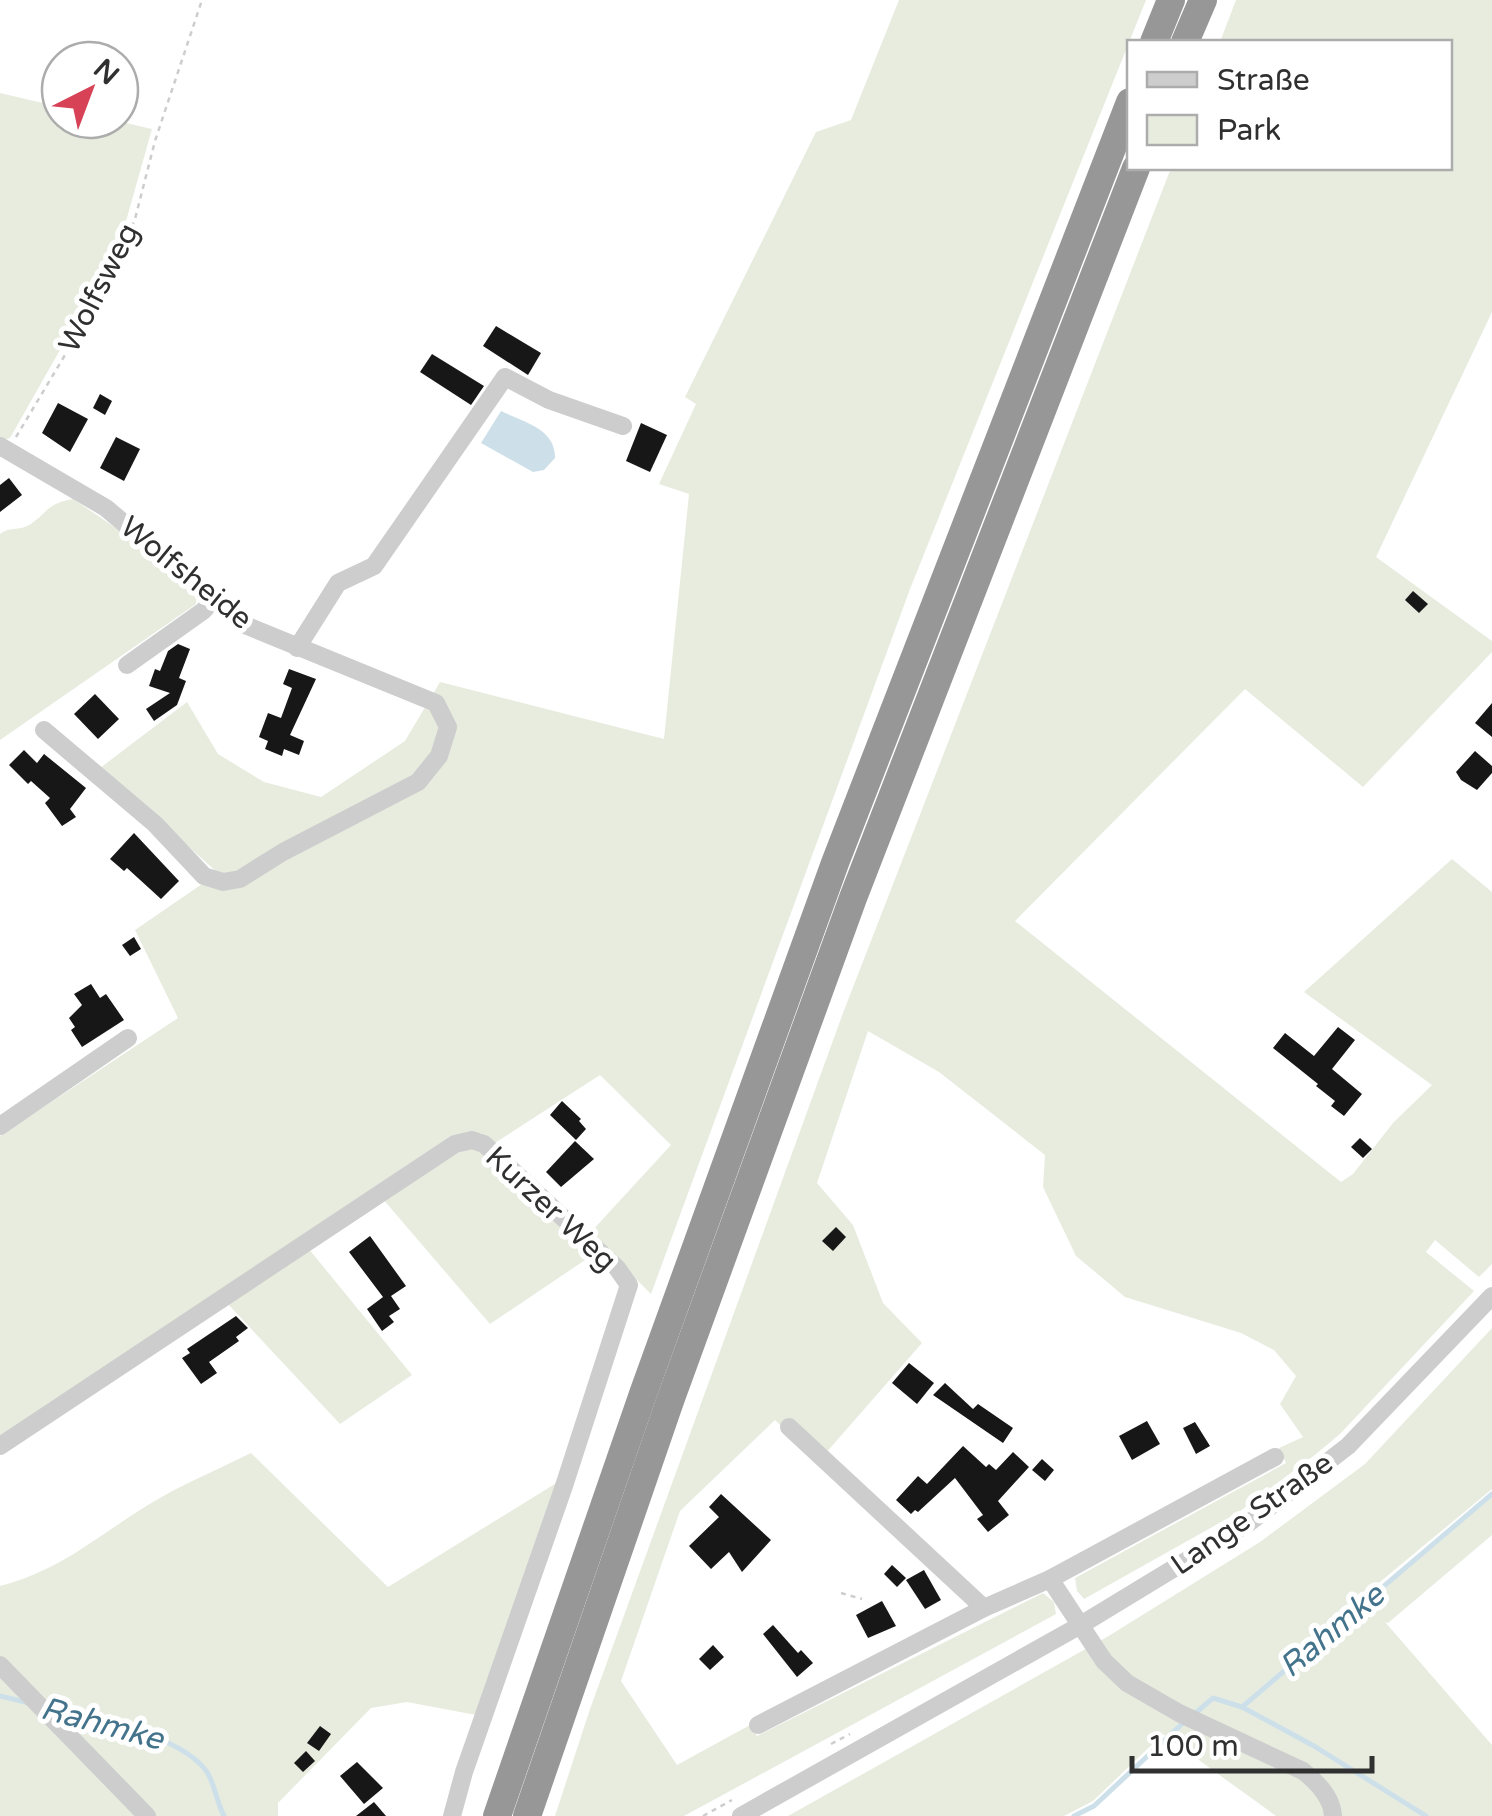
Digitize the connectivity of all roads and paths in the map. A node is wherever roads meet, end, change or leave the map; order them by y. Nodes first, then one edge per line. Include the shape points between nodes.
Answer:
1 (202, 0) edge
2 (1171, 0) edge
3 (1202, 0) edge
4 (1155, 40) edge
5 (1187, 40) edge
6 (1127, 110) edge
7 (1135, 170) edge
8 (623, 426) dead end
9 (4, 448) edge
10 (214, 599) junction
11 (297, 648) junction
12 (127, 665) dead end
13 (44, 730) dead end
14 (128, 1038) dead end
15 (0, 1126) edge
16 (1492, 1296) edge
17 (789, 1426) dead end
18 (0, 1446) edge
19 (1274, 1457) dead end
20 (1050, 1579) junction
21 (841, 1593) dead end
22 (862, 1599) dead end
23 (984, 1608) junction
24 (1079, 1626) junction
25 (0, 1665) edge
26 (758, 1725) dead end
27 (146, 1816) edge
28 (452, 1816) edge
29 (498, 1816) edge
30 (527, 1816) edge
31 (741, 1816) edge
32 (1333, 1816) edge

1 - 9 path, Wolfsweg via 135,219 108,283
2 - 4 highway
3 - 5 highway
6 - 29 highway via 834,863
7 - 30 highway via 852,898
8 - 11 street via 505,377 374,566 338,583
9 - 10 street, Wolfsheide via 106,508
10 - 11 street, Wolfsheide via 244,624
10 - 12 street
11 - 13 street, Wolfsheide via 436,703 448,727 439,756 418,782 240,879 204,876 155,824
14 - 15 street
16 - 24 street, Lange Straße via 1348,1446 1250,1522
17 - 23 street
18 - 28 street, Kurzer Weg via 454,1144 484,1144 629,1286
19 - 20 street, Lange Straße
20 - 23 street, Lange Straße
20 - 24 street
21 - 22 path
23 - 26 street, Lange Straße
24 - 31 street, Lange Straße
24 - 32 street via 1126,1683 1303,1771 1318,1784
25 - 27 street

